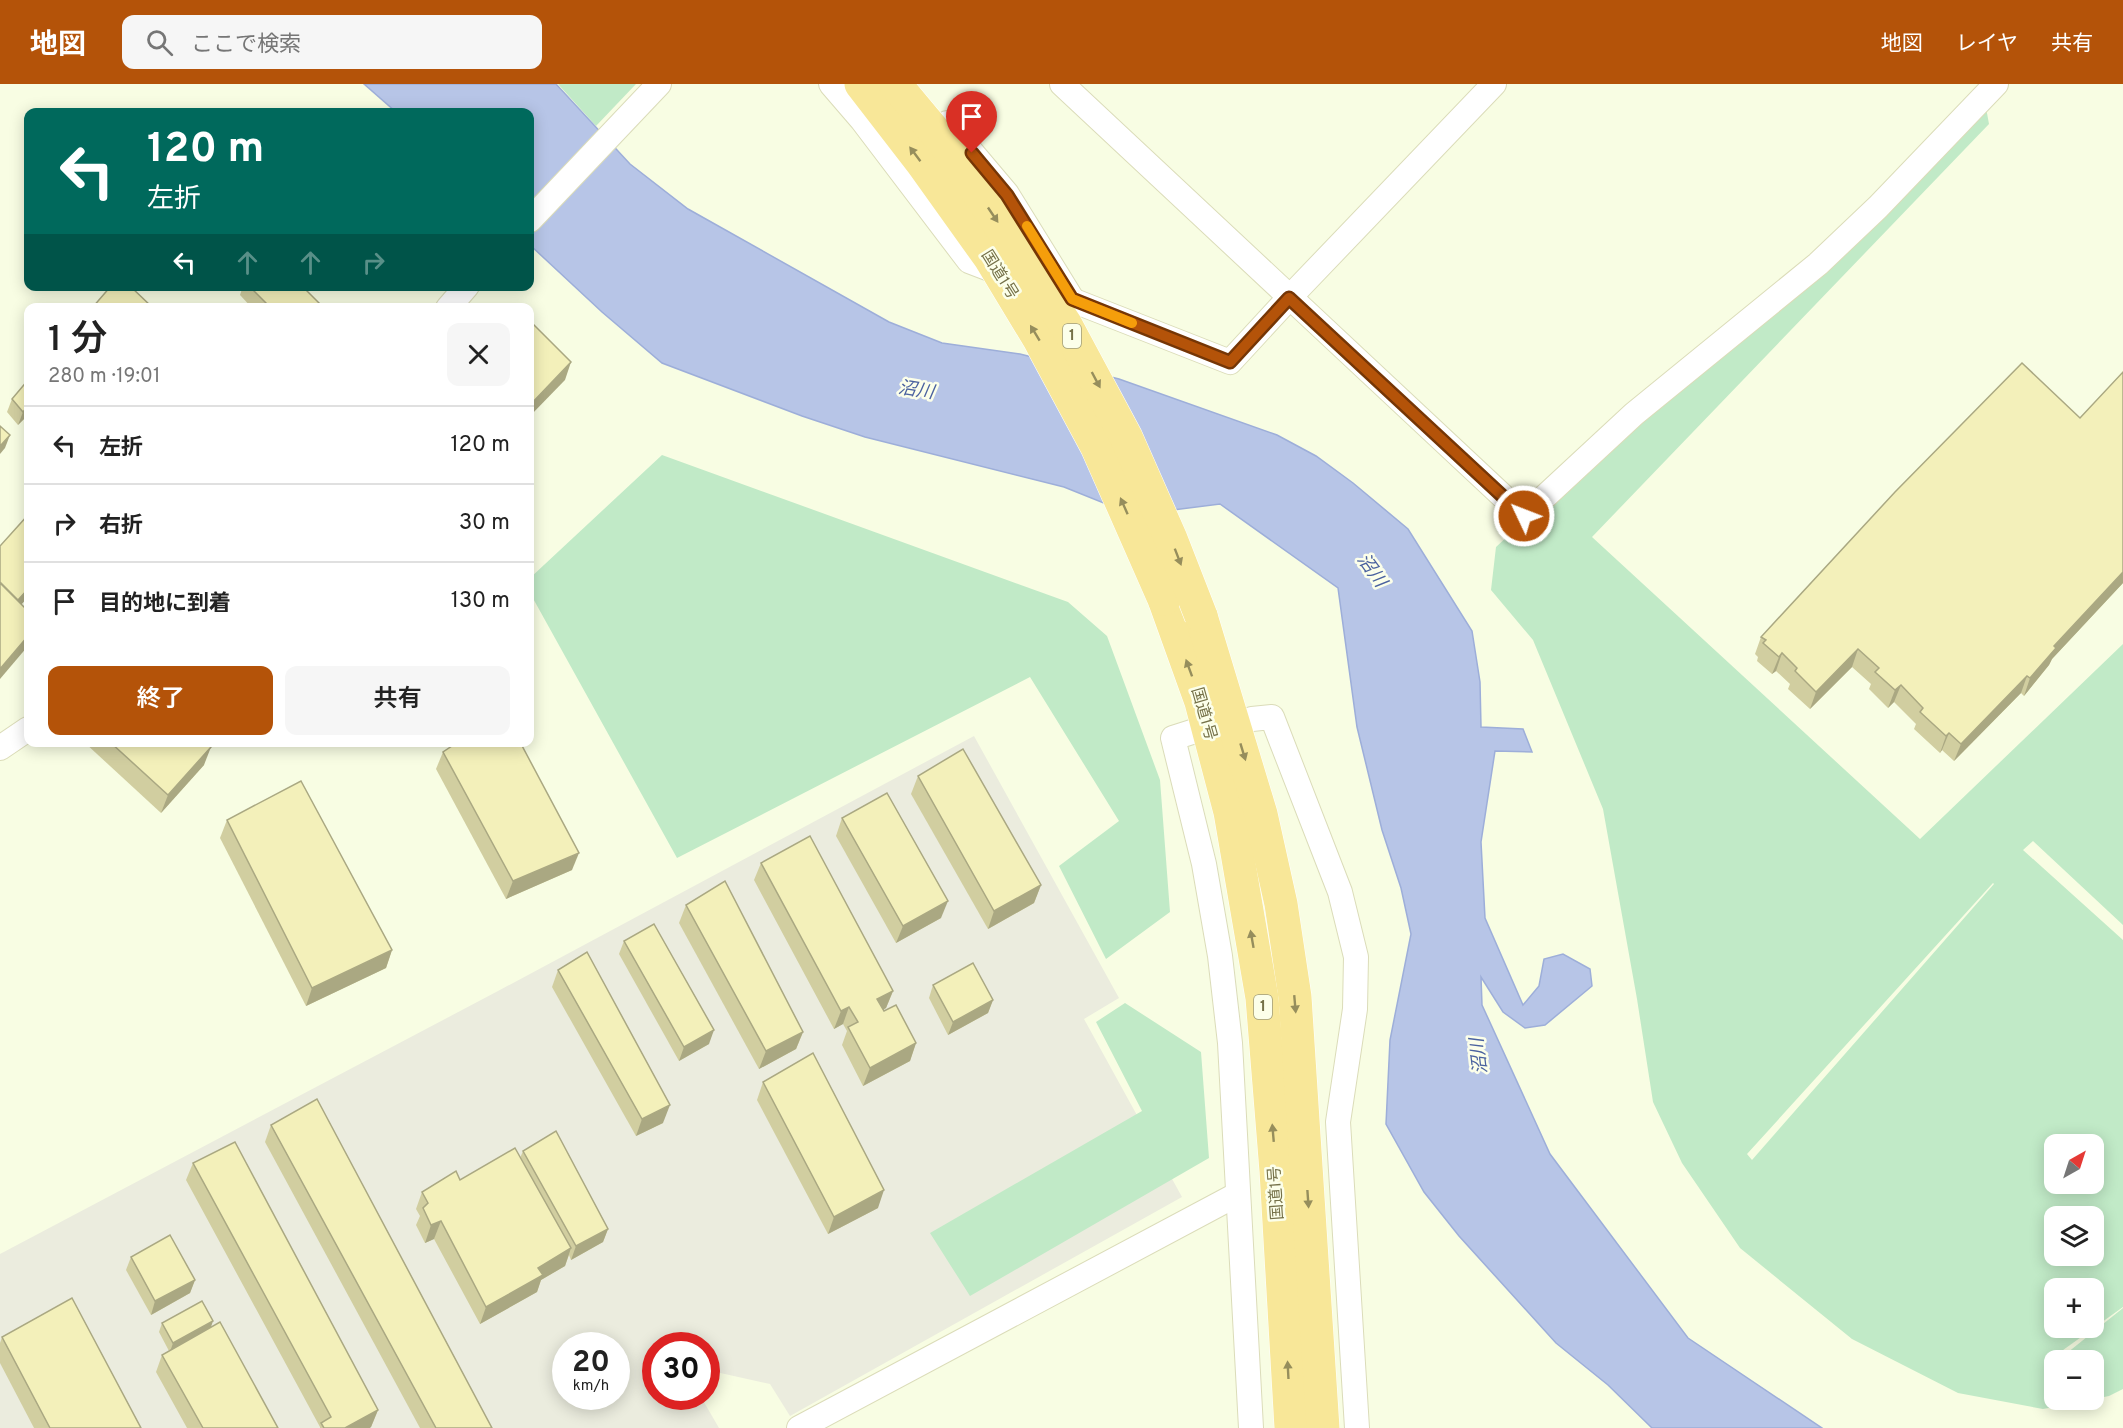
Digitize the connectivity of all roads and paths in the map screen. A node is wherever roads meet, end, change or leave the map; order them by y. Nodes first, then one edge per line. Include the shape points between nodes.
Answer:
1 (831, 84) edge
2 (861, 84) edge
3 (896, 84) edge
4 (914, 84) edge
5 (1062, 84) edge
6 (1494, 84) edge
7 (1996, 84) edge
8 (656, 87) edge
9 (534, 216) edge
10 (463, 291) edge
11 (1289, 298) junction
12 (1072, 299) junction
13 (452, 303) edge
14 (1252, 719) dead end
15 (1195, 731) dead end
16 (24, 732) edge
17 (0, 748) edge
18 (1238, 1194) junction
19 (799, 1428) edge
20 (1251, 1428) edge
21 (1291, 1428) edge
22 (1323, 1428) edge
23 (1357, 1428) edge

1 - 12 street via 969,261
21 -> 2 highway, 国道1号 / 1, bridge via 1262,998 1230,812 1201,702 1164,599 1097,447 1039,339 990,258
3 -> 22 highway, 国道1号 / 1, bridge via 946,145 1066,325 1126,437 1201,616 1262,814 1284,927 1294,997
4 - 12 street via 1007,195
5 - 11 street
6 - 11 street
7 - 11 street via 1818,264 1634,414 1524,516
8 - 9 street
10 - 13 street
11 - 12 street via 1230,362
14 - 23 street via 1272,717 1340,892 1356,957 1355,1009 1338,1122
15 - 18 street via 1173,738 1204,864 1221,956
16 - 17 street
18 - 19 street
18 - 20 street

